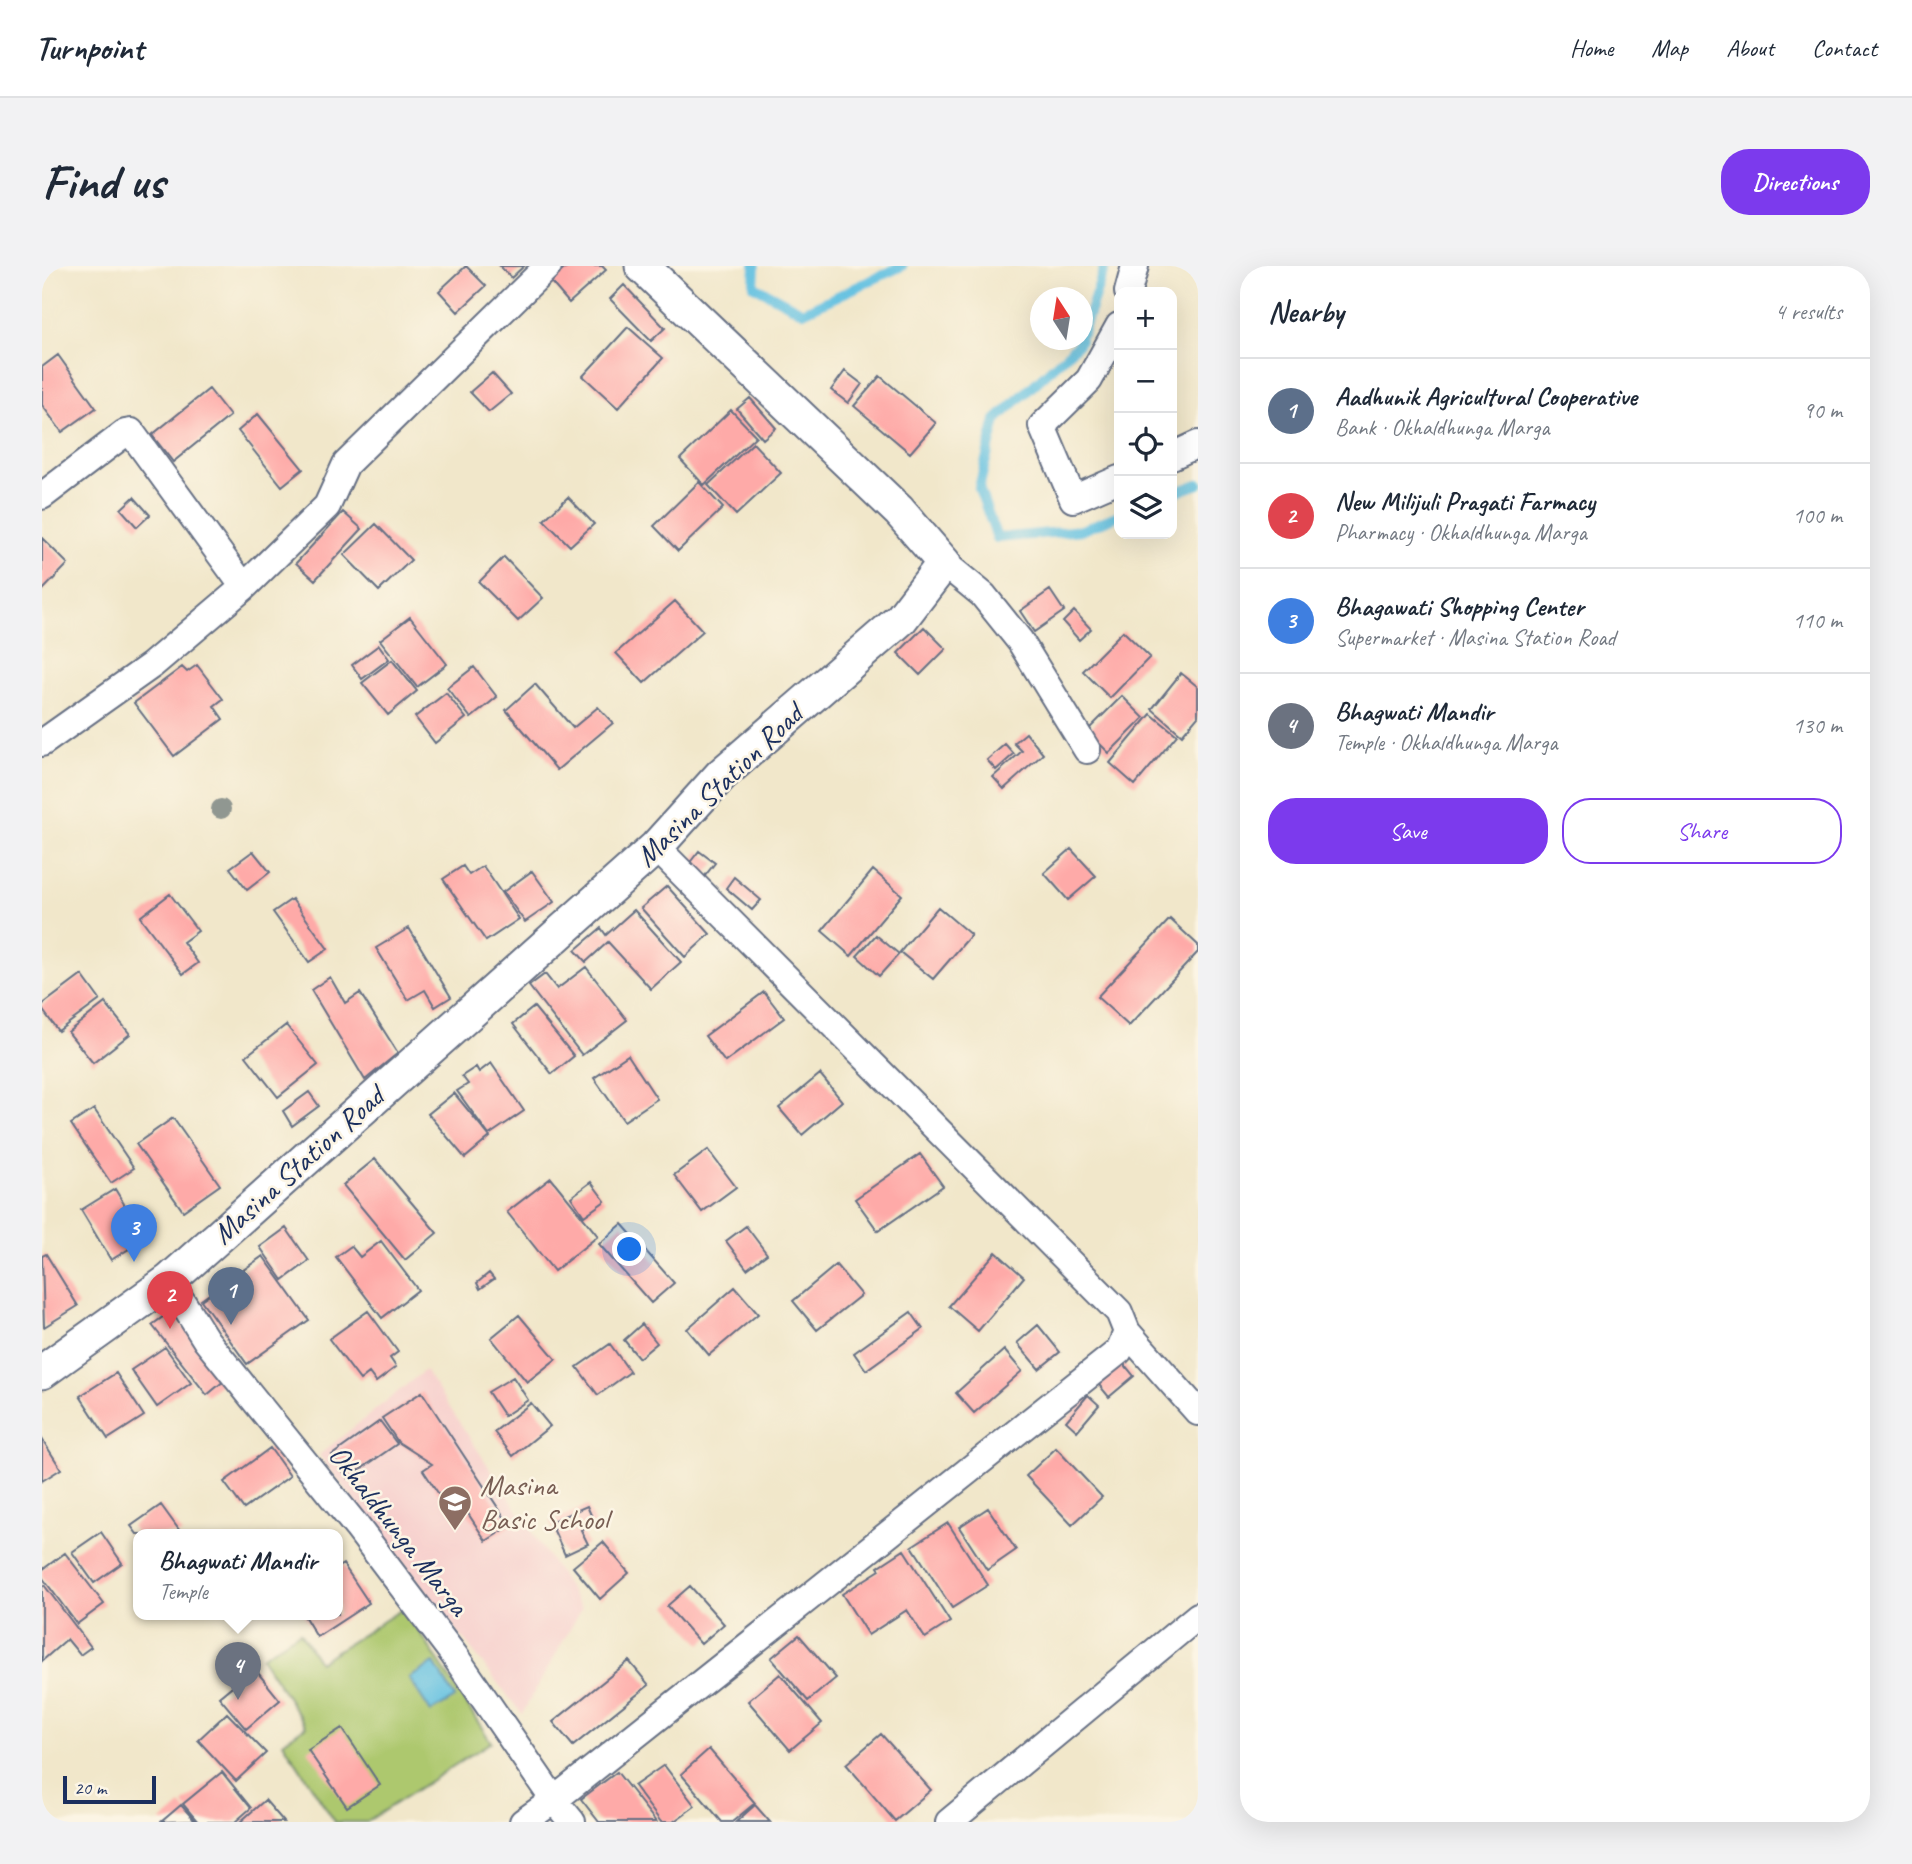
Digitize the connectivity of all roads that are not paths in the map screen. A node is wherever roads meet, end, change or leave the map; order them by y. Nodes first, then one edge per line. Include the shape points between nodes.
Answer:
1 (548, 266) edge
2 (642, 266) edge
3 (1135, 266) edge
4 (1129, 287) edge
5 (1114, 335) edge
6 (1198, 444) edge
7 (1177, 454) edge
8 (1114, 481) edge
9 (42, 496) edge
10 (944, 563) junction
11 (244, 587) junction
12 (42, 743) edge
13 (1087, 750) dead end
14 (656, 847) junction
15 (169, 1282) junction
16 (1127, 1332) junction
17 (42, 1372) edge
18 (1198, 1412) edge
19 (1198, 1616) edge
20 (554, 1800) junction
21 (523, 1822) edge
22 (572, 1822) edge
23 (949, 1822) edge

1 - 11 street via 346,464 327,506
2 - 10 street via 899,511
3 - 4 street
5 - 8 street via 1089,380 1042,426 1073,499
6 - 7 street
9 - 11 street via 131,432
10 - 13 street via 983,595 1020,640
10 - 14 street, Masina Station Road via 901,619 721,775
11 - 12 street via 152,665
14 - 15 street, Masina Station Road
14 - 16 street via 1119,1312
15 - 17 street, Masina Station Road
15 - 20 street, Okhaldhunga Marga via 206,1340 454,1655
16 - 18 street
16 - 20 street via 1119,1351
19 - 23 street
20 - 21 street
20 - 22 street, Okhaldhunga Marga

